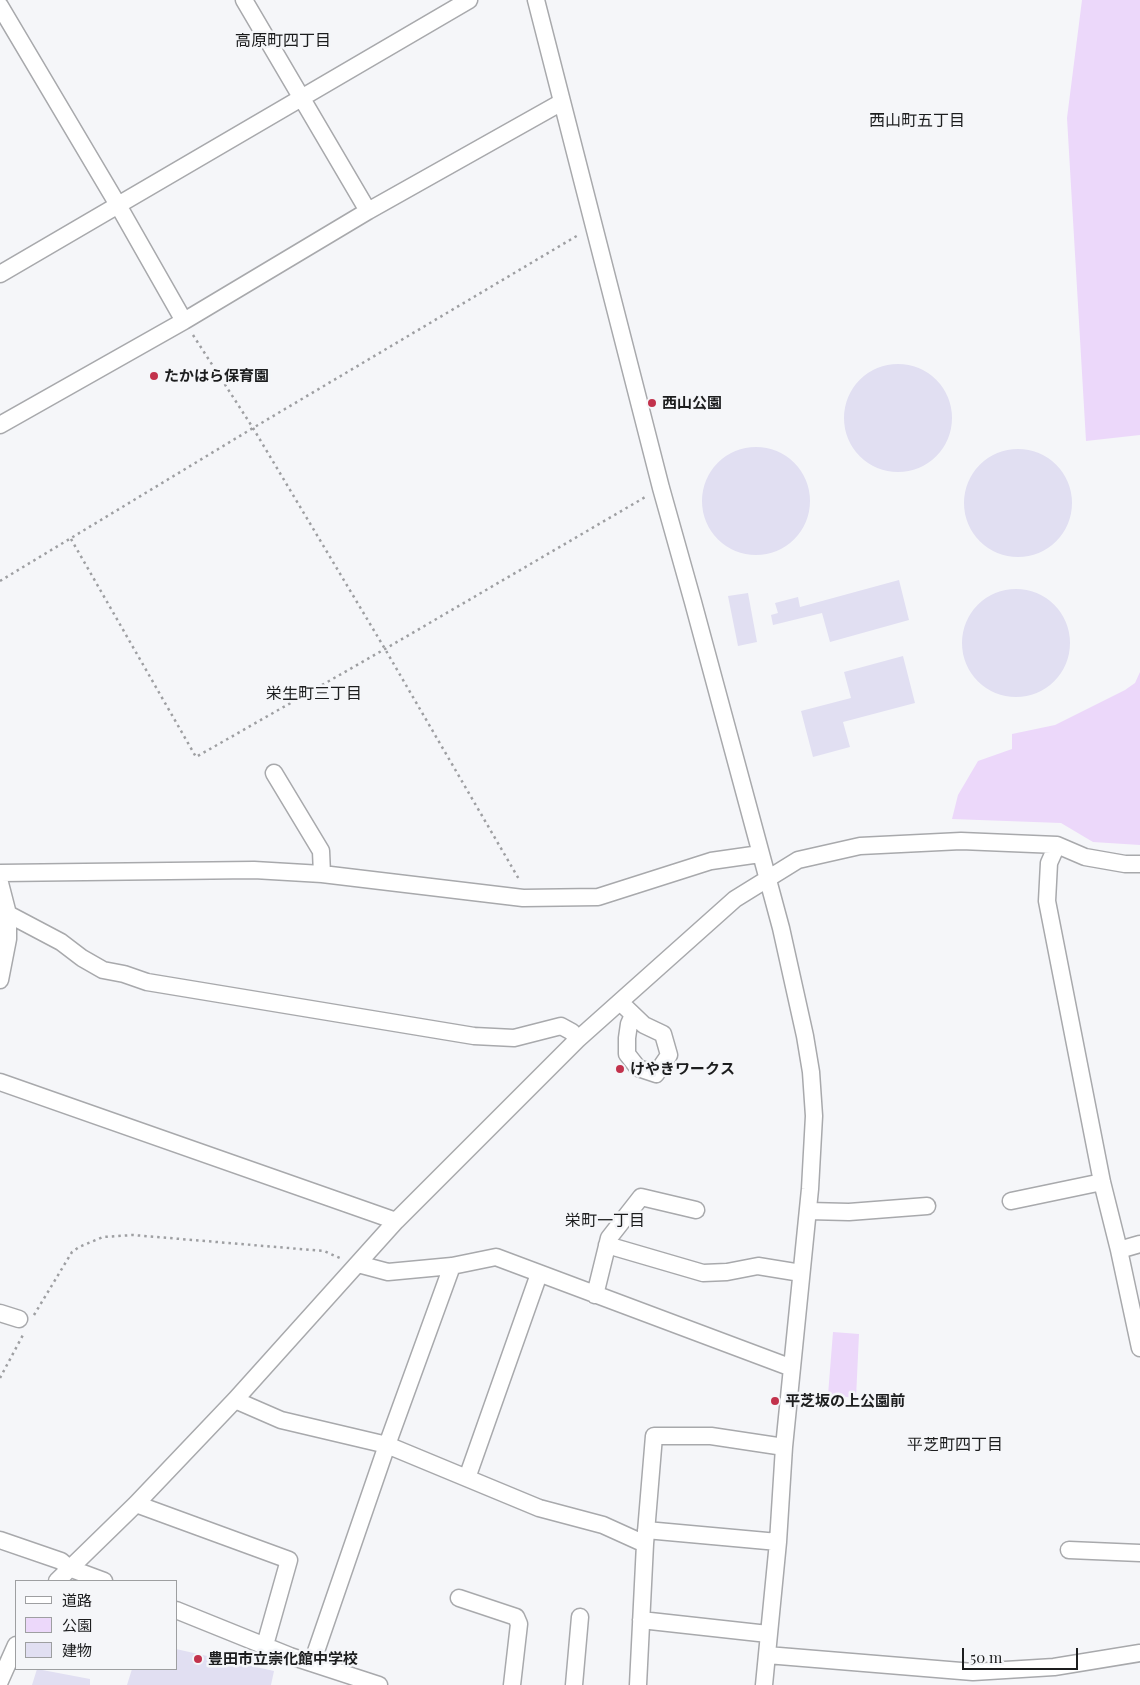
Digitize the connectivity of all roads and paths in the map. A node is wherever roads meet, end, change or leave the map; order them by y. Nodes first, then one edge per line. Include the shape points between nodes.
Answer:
1 (244, 0) edge
2 (469, 0) edge
3 (536, 0) edge
4 (0, 6) edge
5 (302, 96) junction
6 (562, 102) junction
7 (118, 205) junction
8 (368, 211) junction
9 (594, 225) junction
10 (0, 274) edge
11 (184, 321) junction
12 (0, 425) edge
13 (253, 428) junction
14 (661, 488) junction
15 (71, 539) junction
16 (0, 581) edge
17 (385, 649) junction
18 (274, 773) dead end
19 (1057, 846) junction
20 (760, 854) junction
21 (1140, 864) edge
22 (0, 873) edge
23 (322, 874) junction
24 (766, 879) junction
25 (0, 882) edge
26 (523, 898) junction
27 (8, 914) junction
28 (0, 980) edge
29 (620, 1002) junction
30 (633, 1015) dead end
31 (577, 1040) junction
32 (0, 1082) edge
33 (1102, 1182) junction
34 (1011, 1201) dead end
35 (927, 1206) dead end
36 (696, 1210) dead end
37 (808, 1211) junction
38 (396, 1221) junction
39 (1140, 1244) edge
40 (607, 1245) junction
41 (1119, 1250) junction
42 (353, 1263) junction
43 (452, 1266) junction
44 (801, 1273) junction
45 (539, 1274) junction
46 (595, 1295) junction
47 (0, 1313) edge
48 (25, 1322) junction
49 (1140, 1348) edge
50 (792, 1368) junction
51 (0, 1378) edge
52 (235, 1400) junction
53 (387, 1445) junction
54 (784, 1447) junction
55 (467, 1478) junction
56 (136, 1504) junction
57 (645, 1537) junction
58 (0, 1540) edge
59 (778, 1542) junction
60 (1069, 1550) dead end
61 (1140, 1553) edge
62 (69, 1568) junction
63 (58, 1580) edge
64 (101, 1580) edge
65 (459, 1598) dead end
66 (178, 1611) edge
67 (580, 1617) dead end
68 (641, 1620) junction
69 (768, 1634) junction
70 (265, 1645) junction
71 (15, 1647) edge
72 (1140, 1652) edge
73 (767, 1655) junction
74 (312, 1663) junction
75 (973, 1678) edge
76 (0, 1681) edge
77 (379, 1685) edge
78 (512, 1685) edge
79 (574, 1685) edge
80 (638, 1685) edge
81 (764, 1685) edge

1 - 5 street
2 - 5 street
3 - 6 street
4 - 7 street
5 - 7 street
5 - 8 street
6 - 8 street
6 - 9 street
7 - 10 street
7 - 11 street
8 - 11 street
9 - 13 path
9 - 14 street
11 - 12 street
11 - 13 path
13 - 15 path
13 - 17 path
14 - 17 path
14 - 20 street
15 - 16 path
15 - 17 path via 196,757
17 - 26 path via 522,886
18 - 23 street via 321,851
19 - 21 street via 1085,857
19 - 24 street via 961,840 860,846 798,860
19 - 33 street via 1049,863 1047,901
20 - 24 street
20 - 26 street via 711,861 598,897
22 - 23 street via 254,870
23 - 26 street
24 - 29 street via 735,899
24 - 37 street via 781,928 811,1072 814,1116
25 - 27 street
27 - 28 street via 8,939
27 - 31 street via 61,942 103,970 147,982 474,1036 514,1038 561,1026 572,1032
29 - 30 street
29 - 31 street
31 - 38 street
32 - 38 street
33 - 34 street
33 - 41 street
35 - 37 street via 849,1212
36 - 40 street via 641,1197
37 - 44 street
38 - 42 street
39 - 41 street
40 - 44 street via 703,1273 758,1266
40 - 46 street
41 - 49 street
42 - 43 street via 388,1272
42 - 48 path via 324,1251 133,1235 103,1237 72,1252
42 - 52 street
43 - 45 street via 496,1257
43 - 53 street
44 - 50 street
45 - 46 street
45 - 55 street
46 - 50 street
47 - 48 street
48 - 51 path
50 - 54 street
52 - 53 street via 281,1420
52 - 56 street
53 - 55 street
53 - 74 street
54 - 57 street via 711,1436 654,1436
54 - 59 street
55 - 57 street via 539,1508
56 - 62 street
56 - 70 street via 290,1560
57 - 59 street
57 - 68 street
58 - 62 street via 61,1562
59 - 69 street
60 - 61 street
62 - 63 street
62 - 64 street
65 - 78 street via 516,1617 519,1624
66 - 70 street
67 - 79 street
68 - 69 street
68 - 80 street
69 - 73 street
70 - 74 street
71 - 76 street
72 - 75 street
73 - 75 street
73 - 81 street
74 - 77 street

